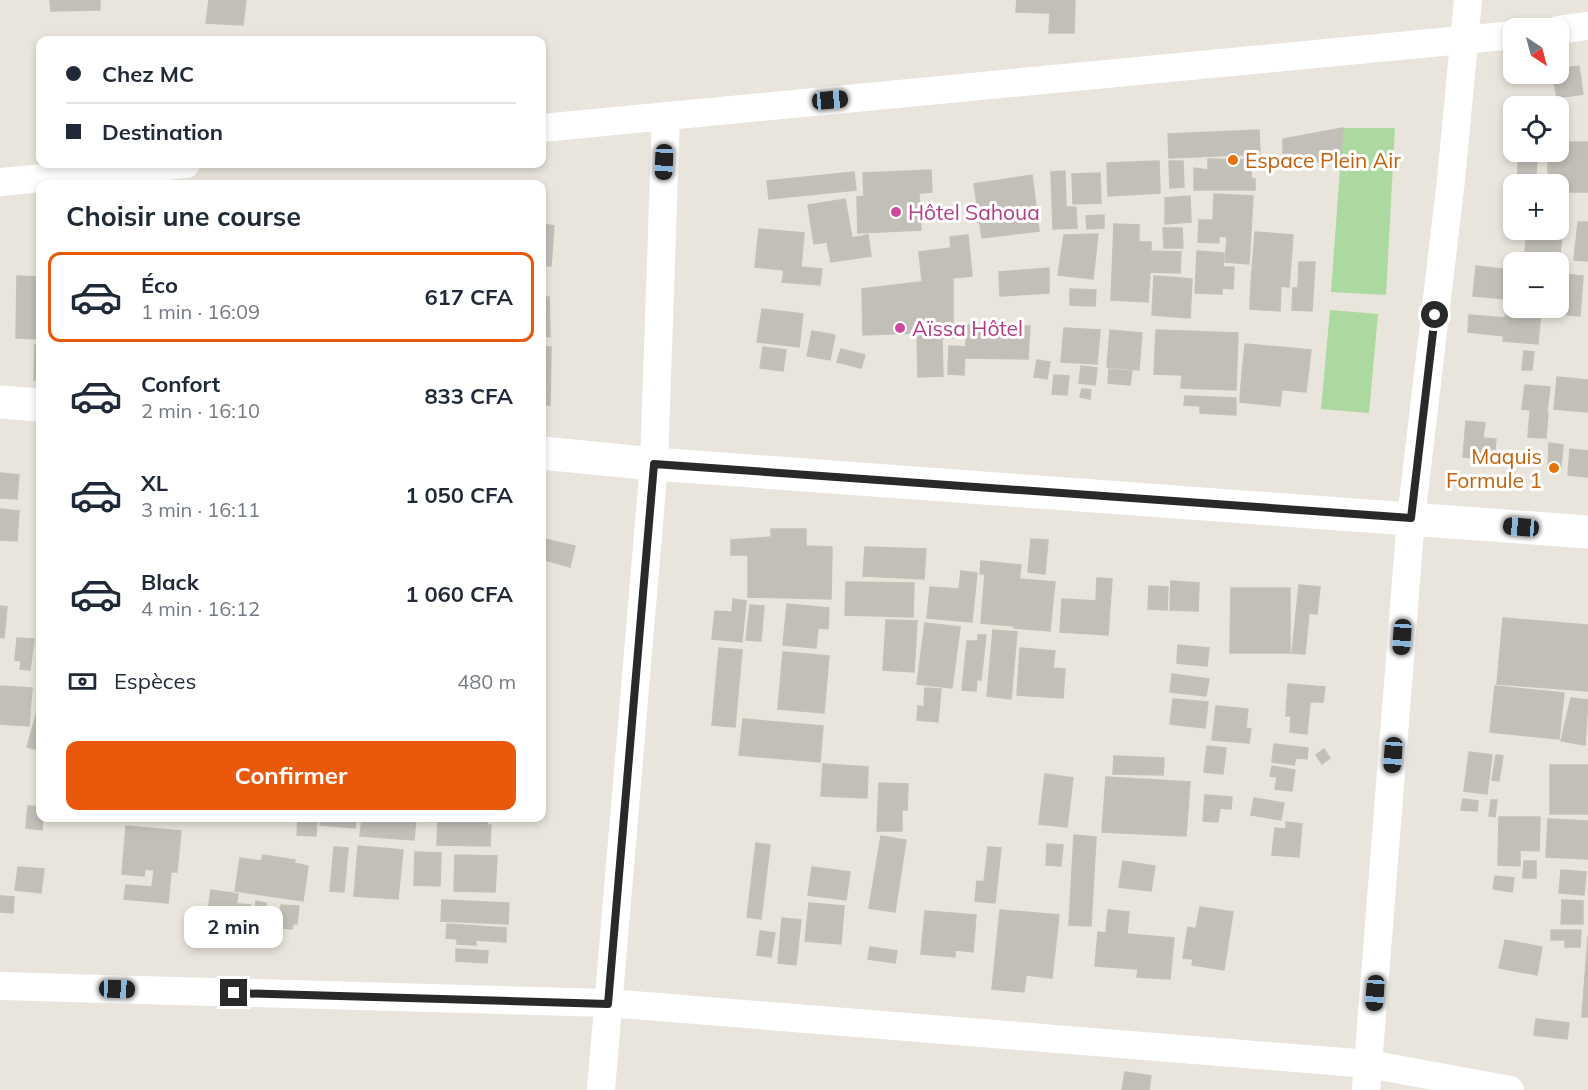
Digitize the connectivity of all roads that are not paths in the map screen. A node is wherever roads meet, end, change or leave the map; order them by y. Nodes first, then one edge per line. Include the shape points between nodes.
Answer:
1 (1468, 0) edge
2 (1588, 26) edge
3 (1569, 29) edge
4 (1503, 36) edge
5 (1464, 41) junction
6 (666, 116) junction
7 (546, 128) edge
8 (145, 168) edge
9 (0, 182) edge
10 (0, 402) edge
11 (36, 405) edge
12 (546, 453) edge
13 (654, 464) junction
14 (1411, 518) junction
15 (1588, 532) edge
16 (0, 986) edge
17 (608, 1004) junction
18 (1368, 1077) edge
19 (601, 1090) edge
20 (1510, 1090) edge

1 - 5 street
2 - 3 street
4 - 5 street
5 - 6 street
5 - 14 street
6 - 7 street
6 - 13 street
8 - 9 street
10 - 11 street
12 - 13 street
13 - 14 street
13 - 17 street
14 - 15 street
14 - 18 street
16 - 17 street
17 - 18 street
17 - 19 street
18 - 20 street

